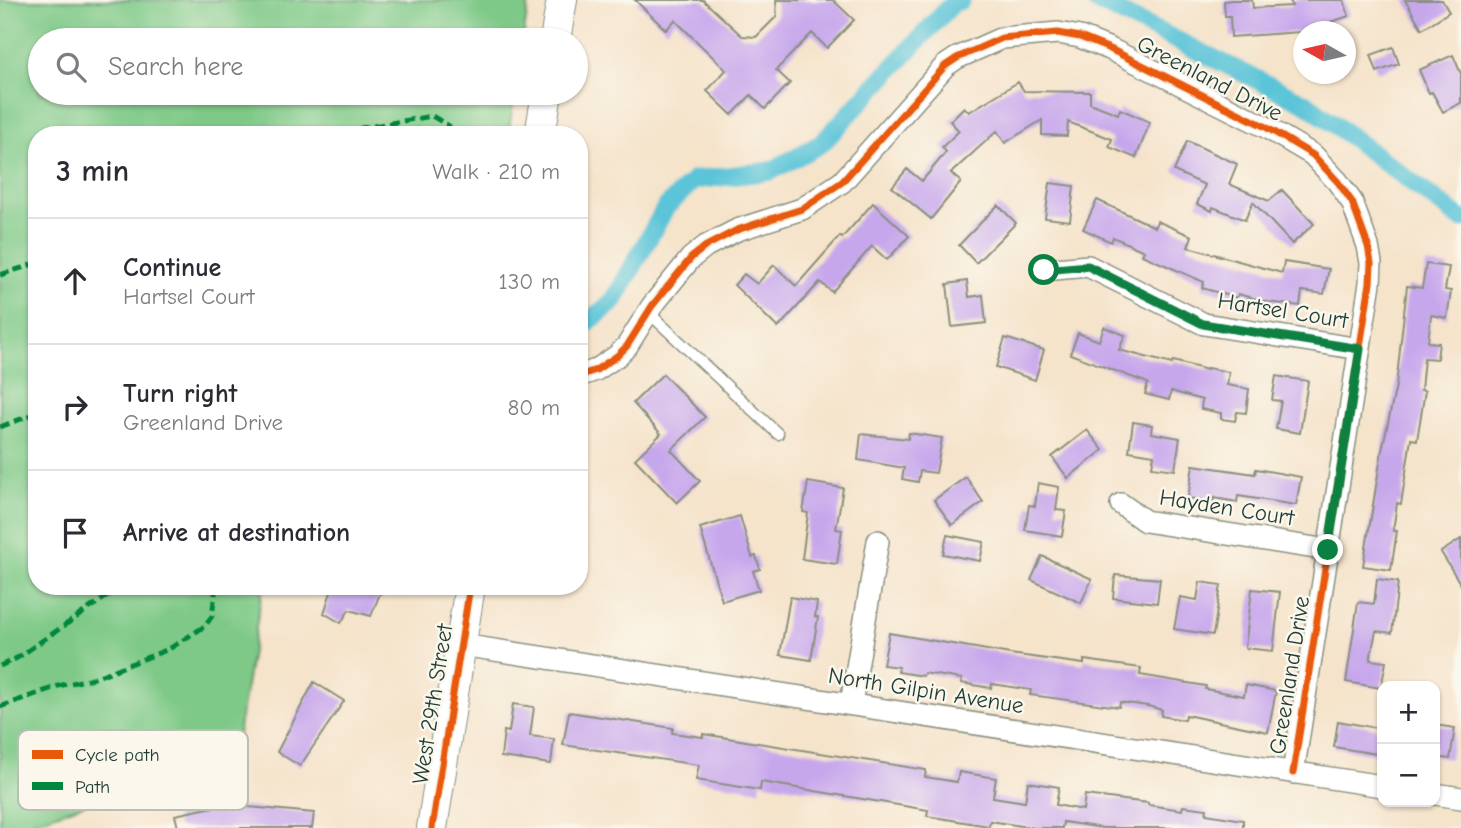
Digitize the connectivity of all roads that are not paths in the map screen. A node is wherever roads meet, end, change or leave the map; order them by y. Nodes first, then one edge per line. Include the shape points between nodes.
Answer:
1 (562, 0) edge
2 (557, 28) edge
3 (545, 105) edge
4 (542, 126) edge
5 (1044, 270) dead end
6 (648, 312) junction
7 (1360, 349) junction
8 (588, 373) edge
9 (778, 434) dead end
10 (1121, 504) dead end
11 (878, 541) dead end
12 (1328, 550) junction
13 (469, 595) edge
14 (461, 645) junction
15 (850, 704) junction
16 (1293, 774) junction
17 (1377, 785) edge
18 (1440, 795) edge
19 (1461, 798) edge
20 (432, 828) edge

1 - 2 main road
3 - 4 main road
5 - 7 street, Hartsel Court via 1088,266 1203,324
6 - 7 street, Greenland Drive via 691,258 706,247 737,230 802,209 842,182 951,62 1002,38 1058,33 1110,49 1313,155 1352,202 1368,246 1370,283
6 - 8 street, Greenland Drive via 617,356
6 - 9 lane
7 - 12 street, Greenland Drive
10 - 12 street, Hayden Court via 1145,521
11 - 15 street
12 - 16 street, Greenland Drive
13 - 14 main road, West 29th Street
14 - 15 street, North Gilpin Avenue
14 - 20 main road, West 29th Street
15 - 16 street, North Gilpin Avenue
16 - 17 street, North Gilpin Avenue
18 - 19 street

